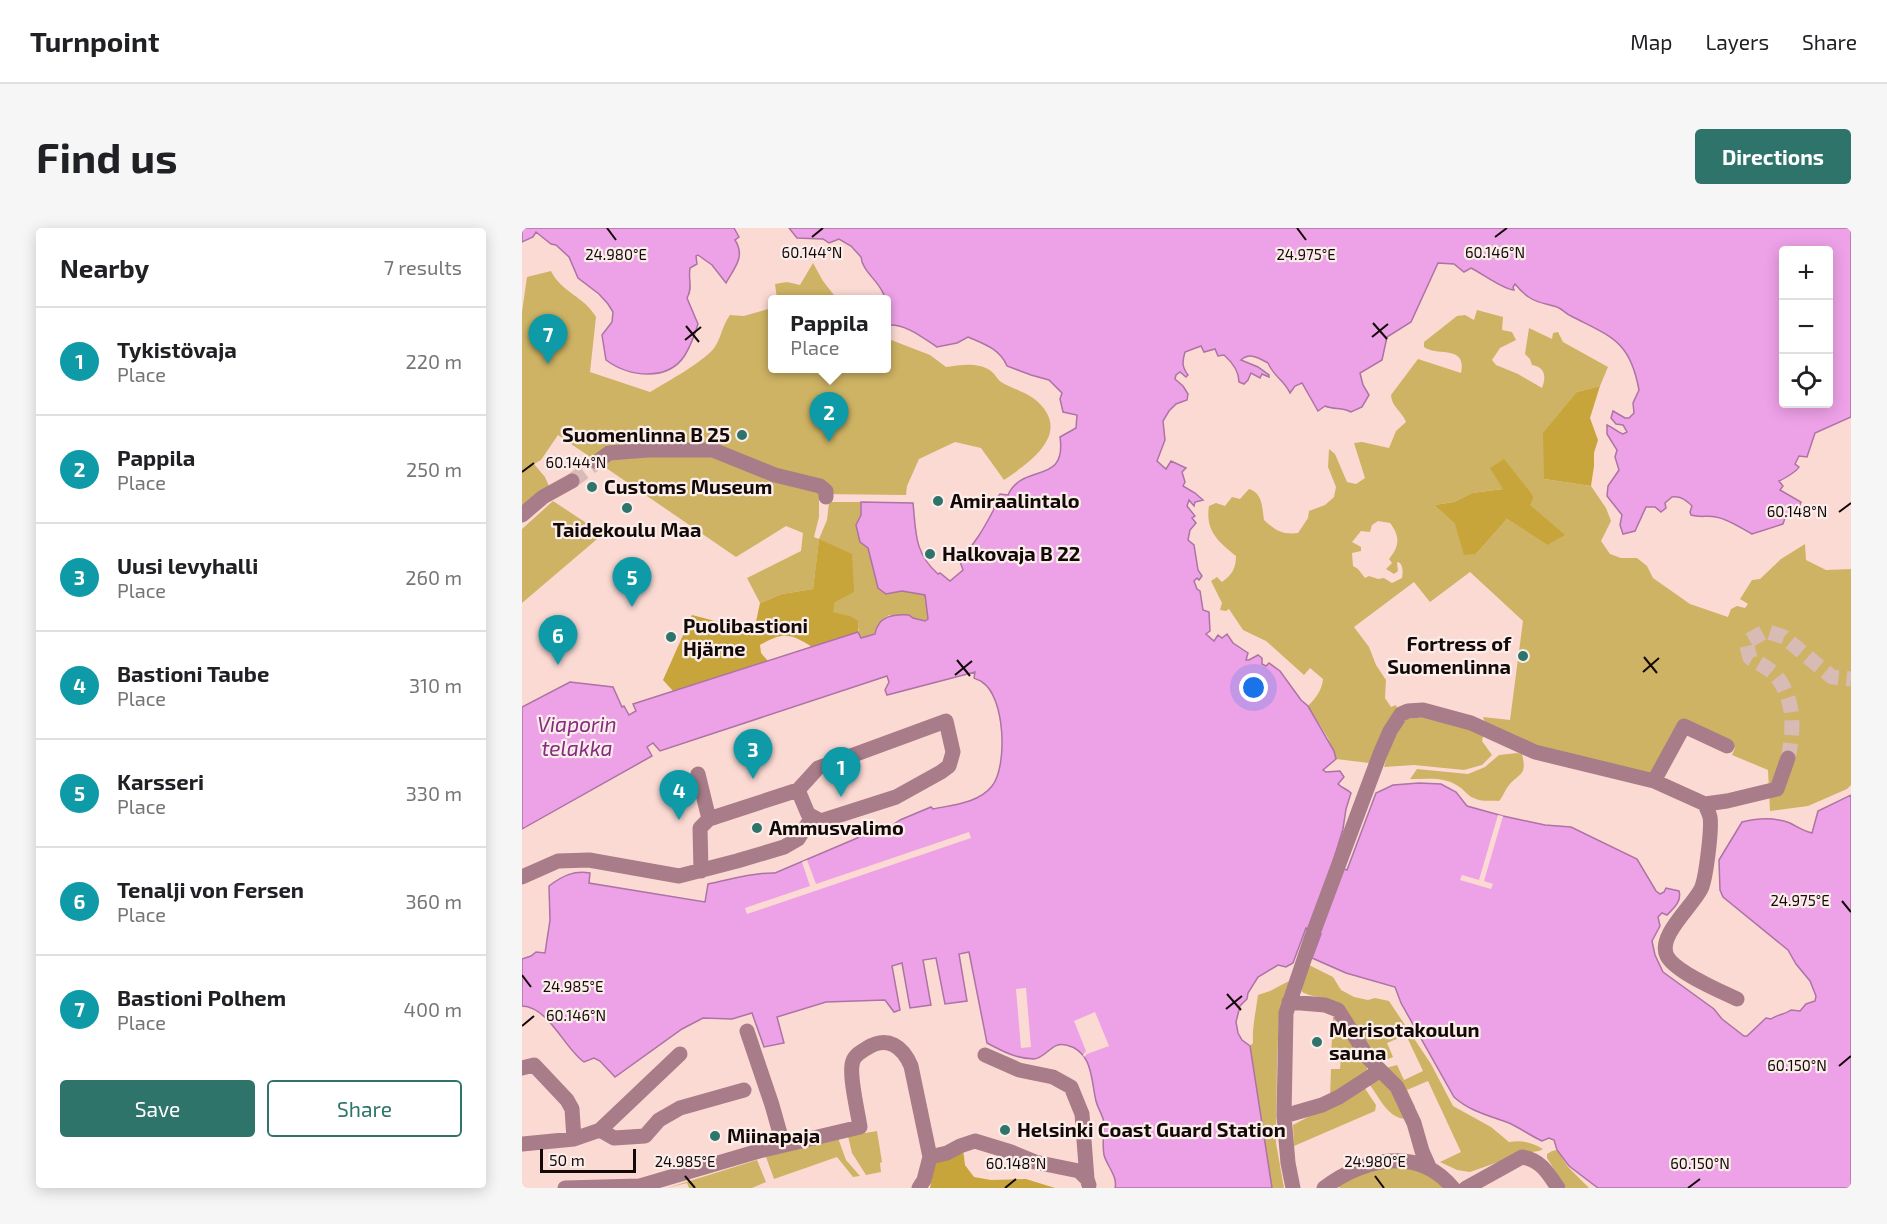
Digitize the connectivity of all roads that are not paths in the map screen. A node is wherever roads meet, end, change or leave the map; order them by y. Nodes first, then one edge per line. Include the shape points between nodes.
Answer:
1 (597, 462) tunnel mouth
2 (572, 481) tunnel mouth
3 (826, 497) dead end
4 (522, 515) edge
5 (1727, 746) dead end
6 (1788, 758) tunnel mouth
7 (698, 774) dead end
8 (1654, 781) junction
9 (798, 790) junction
10 (1705, 804) junction
11 (812, 817) junction
12 (709, 819) junction
13 (701, 871) junction
14 (522, 877) edge
15 (1737, 999) dead end
16 (1289, 1002) junction
17 (747, 1031) dead end
18 (680, 1054) dead end
19 (986, 1055) dead end
20 (522, 1068) edge
21 (1379, 1071) junction
22 (744, 1090) dead end
23 (1284, 1116) junction
24 (600, 1130) junction
25 (574, 1139) junction
26 (522, 1144) edge
27 (783, 1144) junction
28 (930, 1157) junction
29 (1430, 1169) junction
30 (1088, 1184) edge
31 (565, 1188) edge
32 (919, 1188) edge
33 (1293, 1188) edge
34 (1324, 1188) edge
35 (1453, 1188) edge
36 (1466, 1188) edge
37 (1558, 1188) edge

1 - 3 lane via 609,453 713,450 775,475 820,486
2 - 4 lane via 543,497
5 - 8 lane via 1684,726
6 - 10 lane via 1777,789
7 - 12 lane
8 - 10 lane
8 - 16 lane via 1535,752 1471,723 1423,710 1401,714 1390,731
9 - 11 lane
9 - 11 lane via 818,768 946,721 954,752 949,766 941,772 896,797 828,820
9 - 12 lane
10 - 15 lane via 1710,818 1706,874 1701,889 1670,932 1666,954 1672,963 1700,981
11 - 13 lane via 798,839 784,847
12 - 13 lane via 700,828
13 - 14 lane via 679,876 589,860 558,861
16 - 21 lane via 1338,1010
16 - 23 lane
17 - 27 lane
18 - 24 lane
19 - 30 lane via 1019,1070 1053,1077 1071,1087 1082,1114
20 - 25 lane via 534,1065 567,1100 572,1109
21 - 23 lane via 1339,1097
21 - 29 lane via 1397,1087
22 - 24 lane via 680,1107 659,1120 645,1136 614,1137
23 - 33 lane
24 - 25 lane
25 - 26 lane
27 - 28 lane via 861,1127 852,1077 853,1060 875,1043 888,1043 905,1053 911,1066
27 - 31 lane via 640,1186
28 - 30 lane via 975,1142 1035,1162 1079,1171
28 - 32 lane
29 - 34 lane via 1399,1160 1370,1164 1348,1171
29 - 35 lane
36 - 37 lane via 1522,1157 1542,1166

